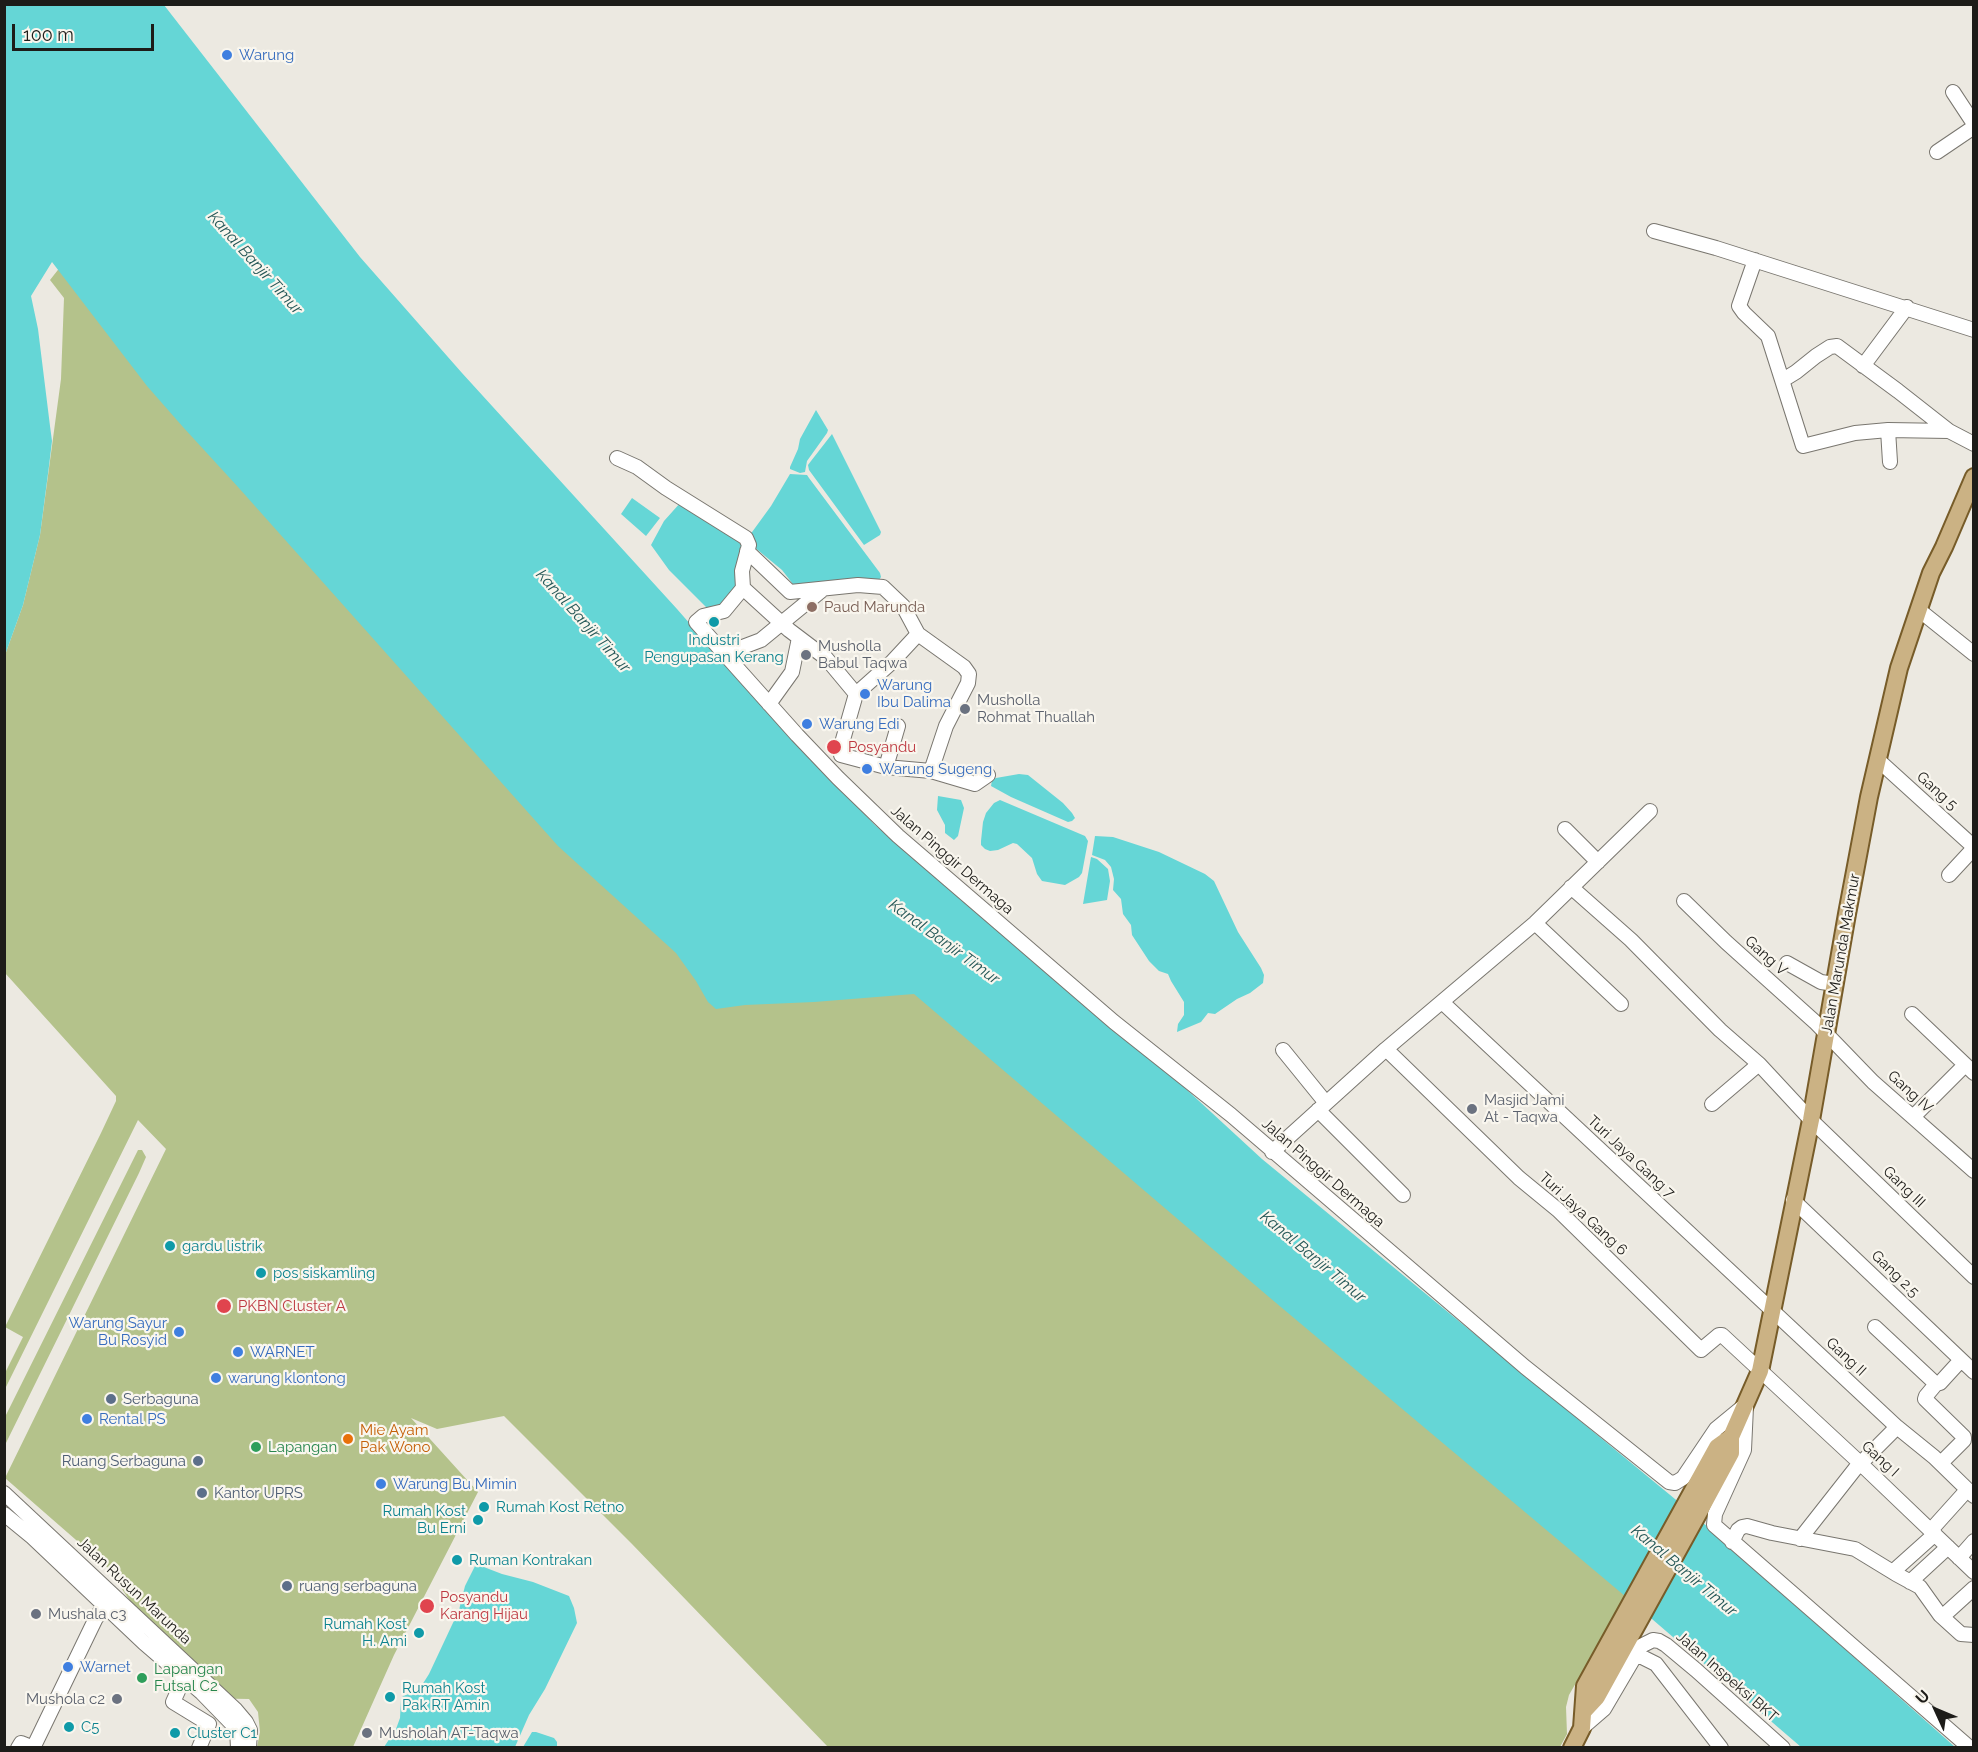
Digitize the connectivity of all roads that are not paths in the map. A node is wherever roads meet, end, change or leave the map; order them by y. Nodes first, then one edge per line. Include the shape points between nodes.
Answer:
1 (1953, 92) dead end
2 (1974, 126) edge
3 (1937, 152) dead end
4 (1654, 231) dead end
5 (1755, 260) junction
6 (1907, 307) junction
7 (1974, 330) edge
8 (1863, 366) junction
9 (1784, 380) junction
10 (1888, 430) junction
11 (1949, 431) junction
12 (1974, 444) edge
13 (617, 458) dead end
14 (1890, 462) dead end
15 (1974, 477) edge
16 (747, 551) junction
17 (743, 588) junction
18 (822, 590) junction
19 (1919, 610) junction
20 (783, 624) junction
21 (918, 634) junction
22 (799, 638) junction
23 (724, 654) junction
24 (1974, 654) edge
25 (856, 694) junction
26 (769, 704) junction
27 (898, 726) dead end
28 (853, 760) junction
29 (1878, 760) junction
30 (886, 767) junction
31 (931, 771) junction
32 (988, 775) dead end
33 (838, 778) junction
34 (1650, 811) dead end
35 (1565, 829) dead end
36 (1974, 848) edge
37 (1598, 862) junction
38 (1949, 875) dead end
39 (1571, 887) junction
40 (1684, 901) dead end
41 (1535, 923) junction
42 (1787, 963) dead end
43 (1835, 984) junction
44 (1442, 1002) junction
45 (1621, 1005) dead end
46 (1912, 1014) dead end
47 (1827, 1034) junction
48 (1386, 1049) junction
49 (1282, 1050) dead end
50 (1759, 1064) junction
51 (1969, 1069) edge
52 (1712, 1104) dead end
53 (1322, 1106) junction
54 (1913, 1117) junction
55 (1811, 1120) junction
56 (1272, 1152) junction
57 (1974, 1171) edge
58 (1403, 1195) dead end
59 (1793, 1200) junction
60 (1974, 1277) edge
61 (1773, 1311) junction
62 (1875, 1327) dead end
63 (1961, 1360) junction
64 (1760, 1371) junction
65 (1974, 1372) edge
66 (1936, 1384) junction
67 (1746, 1405) junction
68 (1897, 1427) junction
69 (1860, 1463) junction
70 (1941, 1463) junction
71 (4, 1493) edge
72 (1970, 1493) edge
73 (1697, 1501) junction
74 (4, 1514) edge
75 (1933, 1532) junction
76 (1800, 1539) junction
77 (1974, 1541) edge
78 (1732, 1542) junction
79 (1948, 1547) junction
80 (1959, 1558) junction
81 (1974, 1572) edge
82 (1896, 1575) junction
83 (1910, 1582) junction
84 (1974, 1588) edge
85 (104, 1605) junction
86 (1942, 1617) junction
87 (1974, 1635) edge
88 (1634, 1657) junction
89 (184, 1678) junction
90 (1584, 1711) junction
91 (1582, 1728) junction
92 (18, 1748) edge
93 (200, 1748) edge
94 (238, 1748) edge
95 (249, 1748) edge
96 (1572, 1748) edge
97 (1721, 1748) edge
98 (1783, 1748) edge
99 (1970, 1748) edge

1 - 2 street
2 - 3 street
4 - 5 street
5 - 6 street
5 - 9 street via 1739,306 1768,334
6 - 7 street
6 - 8 street
8 - 9 street via 1835,346
8 - 11 street
9 - 10 street via 1804,446 1855,433
10 - 11 street
10 - 14 street
11 - 12 street
13 - 16 street via 746,538
15 - 19 main road, Jalan Marunda Makmur via 1931,573
16 - 17 street
16 - 18 street via 790,592
17 - 20 street
17 - 23 street, Jalan Pinggir Dermaga via 724,611 703,616 696,622
18 - 20 street
18 - 21 street via 858,585 883,588 903,606
19 - 24 street
19 - 29 main road, Jalan Marunda Makmur via 1899,668
20 - 22 street
20 - 23 street via 758,642
21 - 25 street
21 - 31 street via 969,674
22 - 25 street via 826,658
22 - 26 street via 792,672
23 - 26 street, Jalan Pinggir Dermaga
25 - 28 street via 840,750 842,757
26 - 33 street, Jalan Pinggir Dermaga
27 - 30 street
28 - 30 street
28 - 33 street
29 - 36 street, Gang 5
29 - 43 main road, Jalan Marunda Makmur
30 - 31 street
31 - 32 street via 975,784
33 - 56 street, Jalan Pinggir Dermaga via 1076,989
34 - 37 street
35 - 37 street
36 - 38 street
37 - 39 street
39 - 41 street
39 - 50 street, Gang III
40 - 47 street, Gang V
41 - 44 street
41 - 45 street
42 - 43 street via 1821,982
43 - 47 main road, Jalan Marunda Makmur
44 - 48 street
44 - 61 street, Turi Jaya Gang 7
46 - 51 street
47 - 54 street, Gang IV
47 - 55 main road, Jalan Marunda Makmur
48 - 53 street
48 - 64 street, Turi Jaya Gang 6 via 1701,1350 1721,1335
49 - 53 street
50 - 52 street
50 - 55 street, Gang III
51 - 54 street
53 - 56 street
53 - 58 street via 1348,1142
54 - 57 street, Gang IV
55 - 59 main road, Jalan Marunda Makmur
55 - 60 street, Gang III
56 - 67 street, Jalan Pinggir Dermaga via 1525,1367 1666,1480 1675,1483 1683,1478 1716,1429
59 - 61 main road, Jalan Marunda Makmur
59 - 63 street, Gang 2.5
61 - 64 main road, Jalan Marunda Makmur
61 - 68 street, Gang II
62 - 66 street
63 - 65 street, Gang 2.5
63 - 66 street
64 - 67 main road, Jalan Marunda Makmur
64 - 69 street, Gang I
66 - 70 street via 1925,1399 1964,1437
67 - 73 main road, Jalan Marunda Makmur via 1731,1437 1717,1447
67 - 78 street via 1744,1450 1714,1519 1714,1525
68 - 69 street
68 - 70 street, Gang II
69 - 75 street, Gang I
69 - 76 street
70 - 72 street, Gang II
71 - 95 street, Jalan Rusun Marunda via 235,1709 250,1730
72 - 75 street
73 - 90 main road, Jalan Marunda Makmur via 1644,1613 1597,1697
73 - 90 main road, Jalan Marunda Makmur via 1631,1601 1585,1686
74 - 85 street, Jalan Rusun Marunda
75 - 79 street, Gang I
75 - 82 street via 1897,1568
76 - 78 street via 1747,1526 1738,1530
76 - 82 street via 1855,1549
77 - 80 street
78 - 99 street
79 - 80 street, Gang I
79 - 83 street
80 - 81 street, Gang I
82 - 83 street
83 - 86 street via 1924,1591
84 - 86 street
85 - 89 street, Jalan Rusun Marunda
85 - 92 street via 35,1744 31,1747 21,1743
86 - 87 street via 1961,1634
88 - 91 street, Jalan Inspeksi BKT via 1604,1709
88 - 97 street via 1656,1664
88 - 98 street, Jalan Inspeksi BKT via 1647,1642 1659,1641
89 - 93 street via 173,1702 209,1724
89 - 94 street, Jalan Rusun Marunda via 237,1729
90 - 91 main road, Jalan Marunda Makmur
91 - 96 main road, Jalan Marunda Makmur

